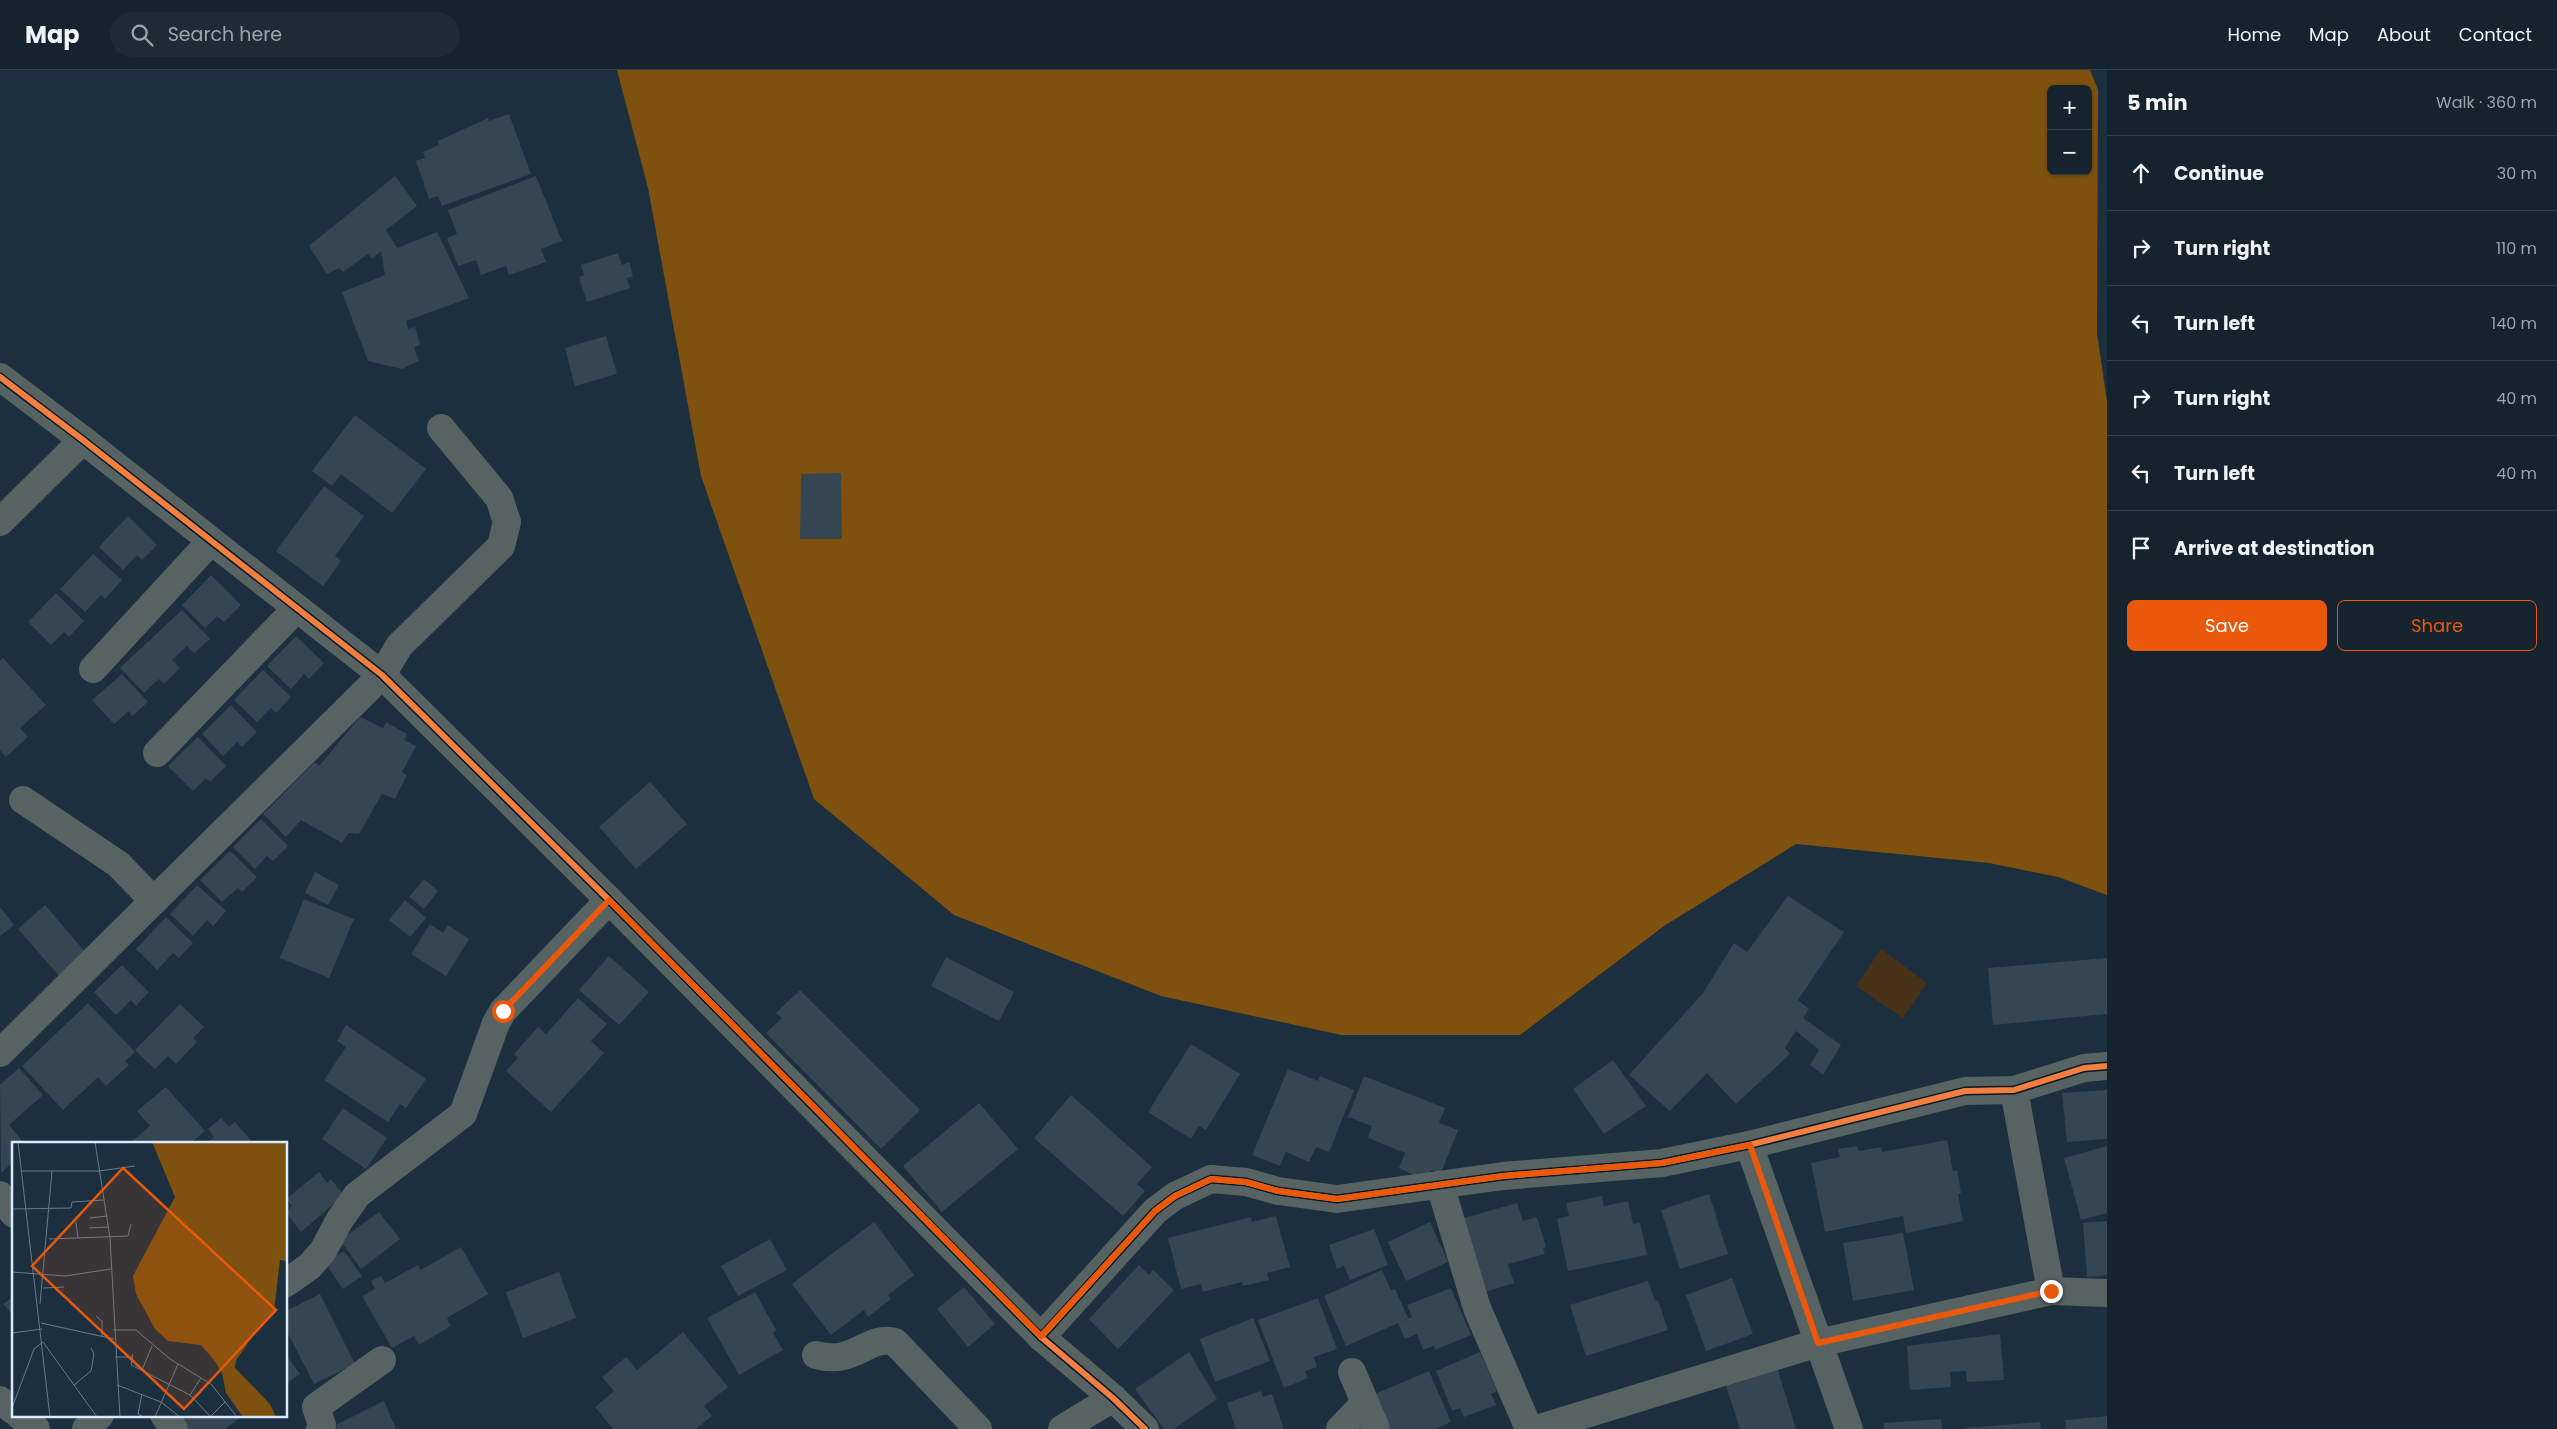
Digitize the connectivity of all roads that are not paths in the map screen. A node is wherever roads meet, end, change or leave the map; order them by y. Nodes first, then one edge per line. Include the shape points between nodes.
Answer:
1 (0, 377) edge
2 (441, 428) dead end
3 (83, 440) junction
4 (0, 522) edge
5 (211, 541) junction
6 (296, 609) junction
7 (93, 669) dead end
8 (382, 676) junction
9 (157, 753) dead end
10 (23, 800) dead end
11 (609, 900) junction
12 (154, 901) junction
13 (0, 1052) edge
14 (2107, 1066) edge
15 (2014, 1090) junction
16 (1750, 1145) junction
17 (1440, 1185) junction
18 (0, 1195) edge
19 (12, 1211) edge
20 (288, 1282) edge
21 (2051, 1291) junction
22 (2107, 1293) edge
23 (1041, 1336) junction
24 (1818, 1343) junction
25 (816, 1355) dead end
26 (382, 1360) dead end
27 (1352, 1372) dead end
28 (1113, 1398) junction
29 (0, 1400) edge
30 (1364, 1404) junction
31 (12, 1409) edge
32 (20, 1416) edge
33 (99, 1416) edge
34 (165, 1416) edge
35 (36, 1429) edge
36 (86, 1429) edge
37 (174, 1429) edge
38 (320, 1429) edge
39 (978, 1429) edge
40 (1062, 1429) edge
41 (1145, 1429) edge
42 (1340, 1429) edge
43 (1376, 1429) edge
44 (1529, 1429) edge
45 (1537, 1429) edge
46 (1849, 1429) edge

1 - 3 street
2 - 8 street via 499,498 507,522 501,546 399,646
3 - 4 street
3 - 5 street
5 - 6 street
5 - 7 street
6 - 8 street
6 - 9 street
8 - 11 street
8 - 12 street
10 - 12 street via 118,864
11 - 20 street via 503,1011 463,1114 357,1195 323,1251 310,1266
11 - 23 street
12 - 13 street
14 - 15 street via 2084,1068
15 - 16 street via 1965,1091
15 - 21 street
16 - 17 street via 1662,1163 1503,1176
16 - 24 street
17 - 23 street via 1337,1199 1278,1191 1246,1182 1211,1179 1175,1196 1155,1211
17 - 44 street via 1477,1308
18 - 19 street
21 - 22 street
21 - 24 street
23 - 28 street
24 - 45 street
24 - 46 street
25 - 39 street via 841,1358 877,1342 896,1342
26 - 38 street via 316,1407 322,1425
27 - 30 street
28 - 40 street
28 - 41 street
29 - 31 street
30 - 42 street
30 - 43 street
32 - 35 street
33 - 36 street
34 - 37 street

